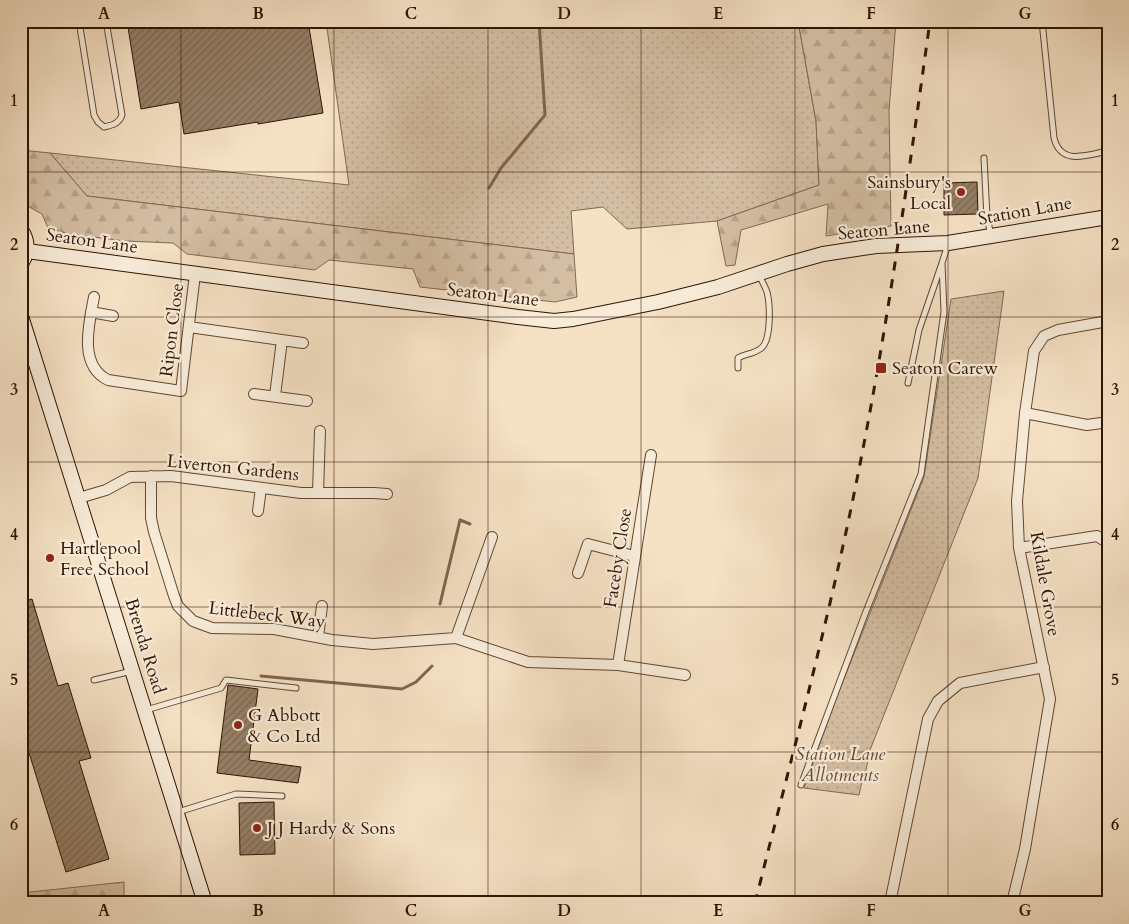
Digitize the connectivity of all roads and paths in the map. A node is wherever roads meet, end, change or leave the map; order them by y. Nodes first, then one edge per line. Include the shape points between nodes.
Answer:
1 (79, 21) edge
2 (106, 21) edge
3 (1042, 21) edge
4 (1108, 151) edge
5 (984, 158) dead end
6 (1108, 216) edge
7 (21, 230) edge
8 (992, 236) junction
9 (948, 244) junction
10 (27, 250) junction
11 (21, 264) edge
12 (942, 264) junction
13 (759, 273) junction
14 (195, 274) junction
15 (94, 297) dead end
16 (91, 312) junction
17 (21, 316) edge
18 (112, 316) dead end
19 (1108, 321) edge
20 (189, 327) junction
21 (282, 340) junction
22 (303, 343) dead end
23 (738, 368) dead end
24 (908, 383) dead end
25 (254, 394) dead end
26 (274, 396) junction
27 (307, 401) dead end
28 (1025, 413) junction
29 (1108, 422) edge
30 (320, 431) dead end
31 (651, 455) dead end
32 (151, 476) junction
33 (261, 488) junction
34 (318, 493) junction
35 (387, 494) dead end
36 (79, 498) junction
37 (258, 511) dead end
38 (492, 537) dead end
39 (1108, 543) edge
40 (1019, 548) junction
41 (634, 556) junction
42 (578, 573) dead end
43 (322, 606) dead end
44 (318, 637) junction
45 (456, 638) junction
46 (618, 665) junction
47 (1044, 668) junction
48 (132, 671) junction
49 (685, 675) dead end
50 (94, 680) dead end
51 (296, 688) dead end
52 (145, 711) junction
53 (801, 785) dead end
54 (282, 796) dead end
55 (177, 812) junction
56 (205, 903) edge
57 (890, 903) edge
58 (1012, 903) edge

1 - 2 lane via 94,115 104,126 114,124 122,115
3 - 4 lane via 1058,150 1075,157
5 - 8 lane via 987,216
6 - 8 main road, Station Lane
7 - 10 main road
8 - 9 main road, Station Lane
9 - 12 lane
9 - 13 main road, Seaton Lane via 876,246 822,254
10 - 11 main road
10 - 14 main road, Seaton Lane
12 - 24 lane via 919,330
12 - 53 lane via 944,312 921,474
13 - 14 main road, Seaton Lane via 658,302 554,321
13 - 23 lane via 767,294 767,341 762,349 738,358
14 - 20 street, Ripon Close
15 - 16 street, Ripon Close
16 - 18 street
16 - 20 street, Ripon Close via 88,347 95,370 108,380 181,391
17 - 36 main road, Brenda Road
19 - 28 street, Kildale Grove via 1058,330 1044,336 1034,351
20 - 21 street
21 - 22 street
21 - 26 street
25 - 26 street
26 - 27 street
28 - 29 street via 1087,425
28 - 40 street, Kildale Grove via 1017,501
30 - 34 street
31 - 41 street, Faceby Close
32 - 33 street, Liverton Gardens
32 - 36 street, Liverton Gardens via 130,477 106,490
32 - 44 street, Littlebeck Way via 154,532 174,596 185,614 193,621 212,628 274,629
33 - 34 street, Liverton Gardens
33 - 37 street
34 - 35 street, Liverton Gardens
36 - 48 main road, Brenda Road
38 - 45 street
39 - 40 street via 1098,536
40 - 47 street, Kildale Grove
41 - 42 street via 588,544
41 - 46 street, Faceby Close
43 - 44 street
44 - 45 street, Littlebeck Way via 373,644
45 - 46 street via 528,662
46 - 49 street
47 - 57 street via 960,683 938,701 928,719
47 - 58 street, Kildale Grove via 1050,699 1026,849
48 - 50 lane
48 - 52 main road, Brenda Road
51 - 52 lane via 226,680 222,688
52 - 55 main road, Brenda Road
54 - 55 lane via 236,794
55 - 56 main road, Brenda Road

